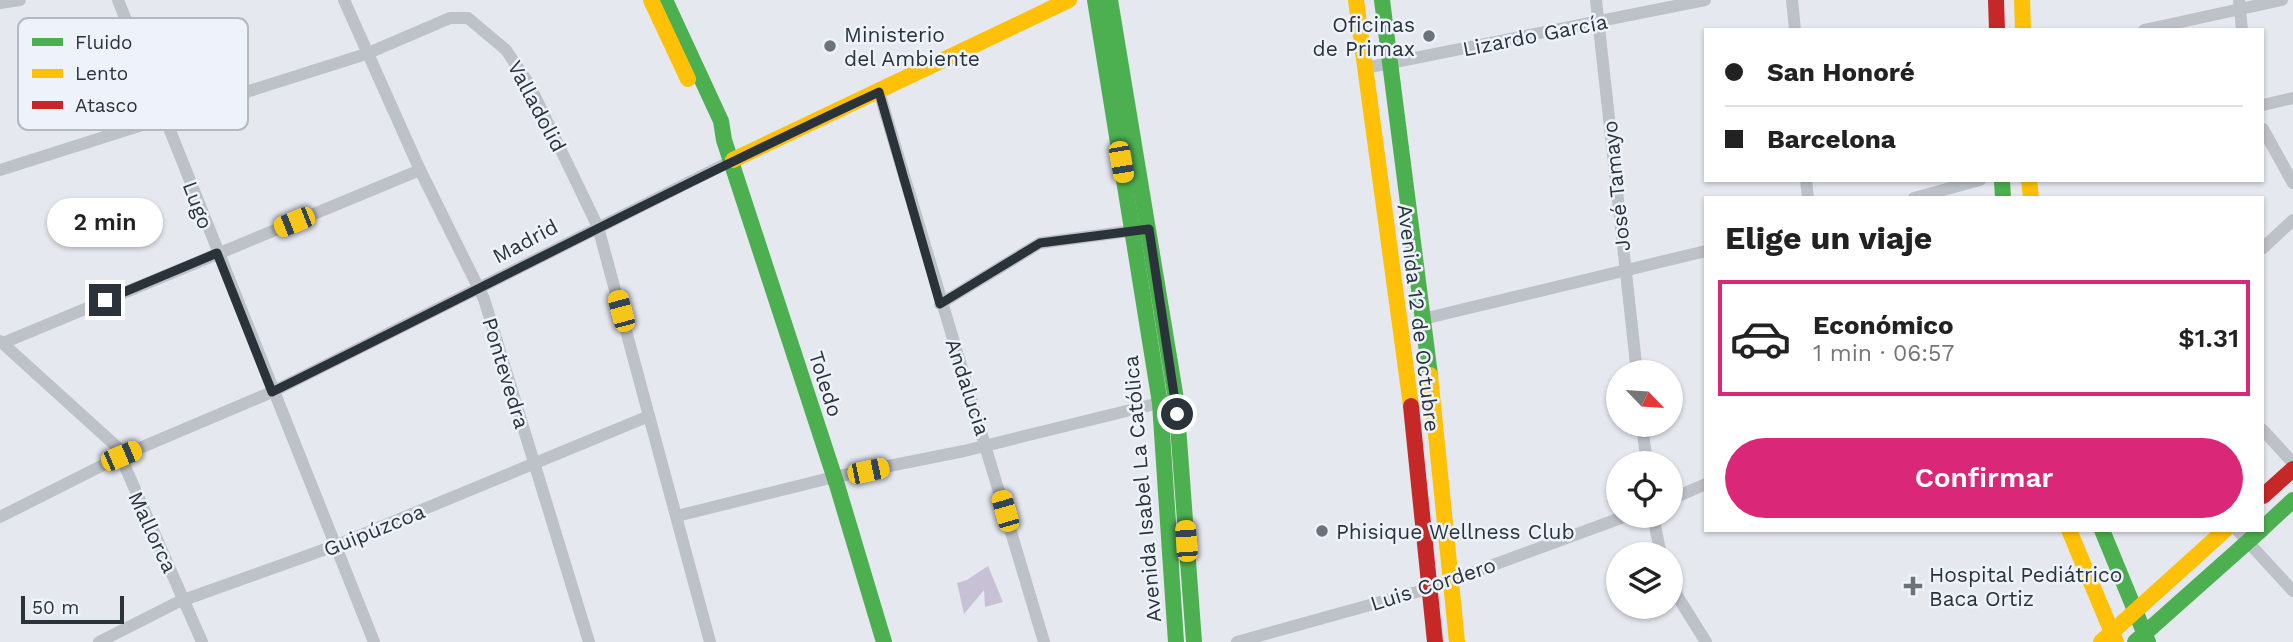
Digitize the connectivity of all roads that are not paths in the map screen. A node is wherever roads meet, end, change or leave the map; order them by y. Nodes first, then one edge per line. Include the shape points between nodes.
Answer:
1 (20, 0) edge
2 (118, 0) edge
3 (344, 0) edge
4 (651, 0) edge
5 (665, 0) edge
6 (1069, 0) edge
7 (1095, 0) edge
8 (1110, 0) edge
9 (1356, 0) edge
10 (1382, 0) edge
11 (1596, 0) edge
12 (1705, 0) edge
13 (1793, 0) edge
14 (1996, 0) edge
15 (2022, 0) edge
16 (2282, 0) edge
17 (0, 3) edge
18 (2239, 5) edge
19 (125, 18) edge
20 (1598, 23) junction
21 (1795, 28) edge
22 (1997, 28) edge
23 (2023, 28) edge
24 (2152, 28) edge
25 (2242, 28) edge
26 (366, 54) junction
27 (1388, 65) junction
28 (1365, 68) junction
29 (248, 92) edge
30 (879, 92) junction
31 (2293, 98) edge
32 (2264, 105) edge
33 (127, 130) edge
34 (170, 130) edge
35 (2264, 130) edge
36 (724, 140) junction
37 (733, 160) junction
38 (0, 170) edge
39 (420, 170) junction
40 (1973, 182) edge
41 (2293, 183) edge
42 (1921, 196) edge
43 (2293, 220) edge
44 (598, 227) junction
45 (1149, 229) junction
46 (1132, 230) junction
47 (2264, 247) edge
48 (1704, 251) edge
49 (217, 253) junction
50 (1625, 271) junction
51 (480, 289) junction
52 (940, 304) junction
53 (1423, 319) junction
54 (2, 342) edge
55 (1635, 360) edge
56 (272, 392) junction
57 (1176, 399) junction
58 (1160, 403) junction
59 (649, 416) junction
60 (2264, 431) edge
61 (987, 446) junction
62 (121, 456) junction
63 (534, 466) junction
64 (2293, 466) edge
65 (834, 477) junction
66 (1704, 485) edge
67 (1683, 494) edge
68 (2264, 495) edge
69 (2293, 500) edge
70 (677, 516) junction
71 (0, 517) edge
72 (1606, 523) edge
73 (2264, 527) edge
74 (2070, 532) edge
75 (2103, 532) edge
76 (2223, 532) edge
77 (2242, 536) edge
78 (337, 545) junction
79 (1452, 580) junction
80 (1431, 588) junction
81 (2293, 591) edge
82 (185, 601) junction
83 (1683, 605) edge
84 (2136, 612) junction
85 (2110, 639) edge
86 (2143, 639) edge
87 (99, 642) edge
88 (202, 642) edge
89 (374, 642) edge
90 (589, 642) edge
91 (710, 642) edge
92 (884, 642) edge
93 (1044, 642) edge
94 (1176, 642) edge
95 (1194, 642) edge
96 (1237, 642) edge
97 (1435, 642) edge
98 (1457, 642) edge
99 (1706, 642) edge

1 - 17 street
2 - 19 street, Lugo
3 - 26 street, Pontevedra
4 - 36 street, Toledo via 712,128
5 - 36 street, Toledo via 721,121
6 - 30 street, Madrid
7 - 46 street, Avenida Isabel La Católica
8 - 45 street, Avenida Isabel La Católica
9 - 28 street, Avenida 12 de Octubre
10 - 27 street, Avenida 12 de Octubre
11 - 20 street, José Tamayo
12 - 20 street, Lizardo García
13 - 21 street
14 - 22 street
15 - 23 street
16 - 18 street
18 - 24 street
18 - 25 street
20 - 27 street, Lizardo García
20 - 50 street, José Tamayo
26 - 29 street, Valladolid
26 - 39 street, Pontevedra
26 - 44 street, Valladolid via 450,18 468,18 506,50 529,84
27 - 28 street, Lizardo García
27 - 53 street, Avenida 12 de Octubre
28 - 80 street, Avenida 12 de Octubre
30 - 37 street, Madrid
30 - 52 street, Andalucia
31 - 32 street
33 - 38 street, Valladolid
34 - 49 street, Lugo
35 - 41 street
36 - 37 street, Toledo
37 - 44 street, Madrid
37 - 65 street, Toledo
39 - 49 street
39 - 51 street, Pontevedra
40 - 42 street
43 - 47 street
44 - 51 street, Madrid
44 - 59 street, Valladolid
45 - 46 street
45 - 57 street, Avenida Isabel La Católica
46 - 52 street via 1040,243
46 - 58 street, Avenida Isabel La Católica
48 - 50 street
49 - 54 street
49 - 56 street, Lugo
50 - 53 street
50 - 55 street, José Tamayo
51 - 56 street, Madrid
51 - 63 street, Pontevedra
52 - 61 street, Andalucia
53 - 79 street, Avenida 12 de Octubre
54 - 62 street, Mallorca via 116,446
56 - 62 street, Madrid
56 - 78 street, Lugo
57 - 58 street
57 - 95 street, Avenida Isabel La Católica
58 - 61 street
58 - 94 street, Avenida Isabel La Católica
59 - 63 street, Guipúzcoa
59 - 70 street, Valladolid
60 - 64 street
61 - 65 street
61 - 93 street, Andalucia
62 - 71 street, Madrid
62 - 82 street, Mallorca
63 - 78 street, Guipúzcoa
63 - 90 street, Pontevedra
64 - 68 street
65 - 70 street
65 - 92 street, Toledo
66 - 67 street
69 - 73 street
70 - 91 street, Valladolid
72 - 79 street, Luis Cordero
74 - 85 street
75 - 84 street
76 - 84 street
77 - 81 street
77 - 86 street
78 - 82 street, Guipúzcoa
78 - 89 street, Lugo
79 - 80 street, Luis Cordero
79 - 98 street, Avenida 12 de Octubre
80 - 96 street, Luis Cordero
80 - 97 street, Avenida 12 de Octubre
82 - 87 street, Guipúzcoa
82 - 88 street, Mallorca
83 - 99 street
84 - 85 street
84 - 86 street

